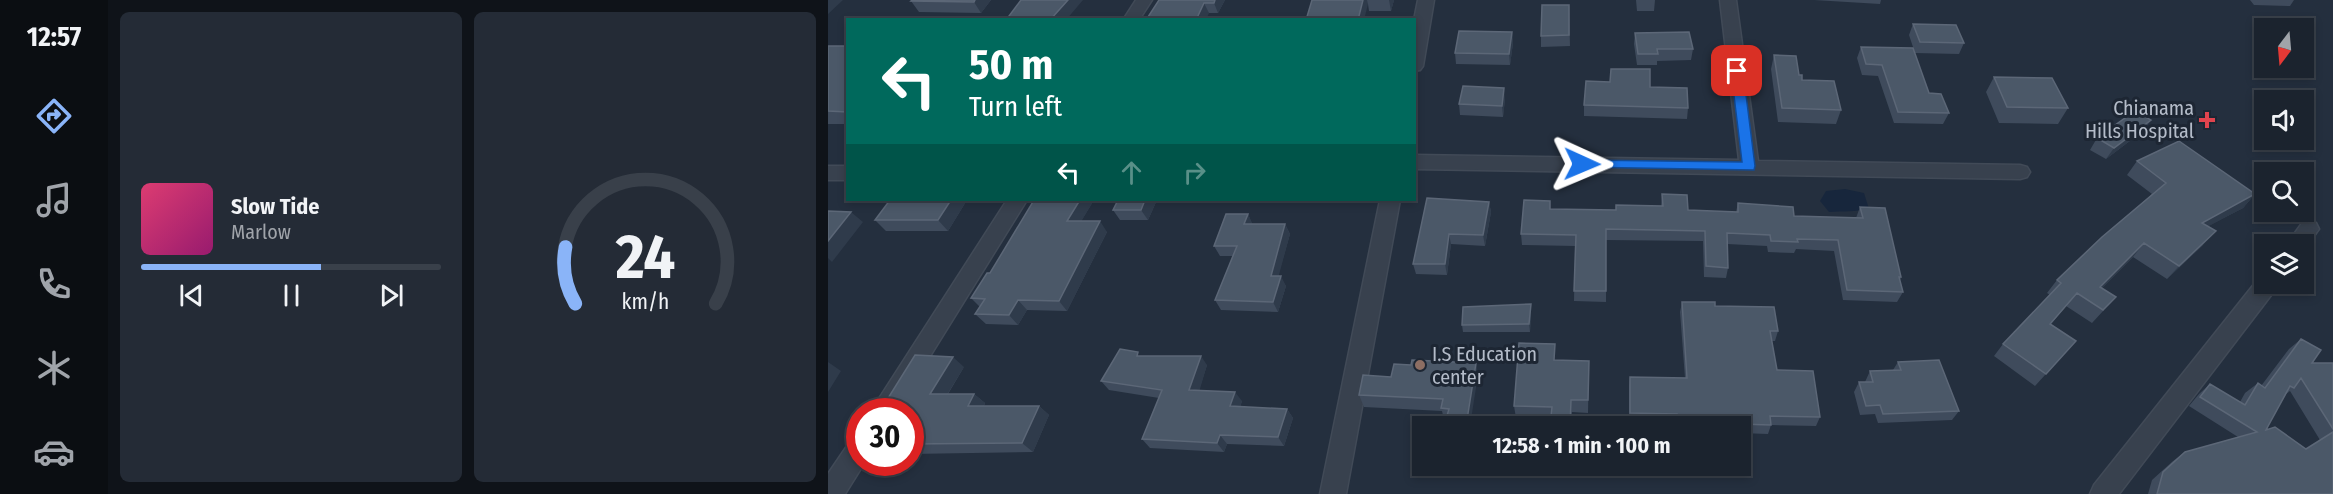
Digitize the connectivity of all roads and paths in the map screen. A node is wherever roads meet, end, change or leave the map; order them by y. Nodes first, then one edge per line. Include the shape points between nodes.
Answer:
1 (1144, 0) edge
2 (1426, 0) edge
3 (1728, 0) edge
4 (1132, 18) edge
5 (1416, 55) edge
6 (1416, 162) edge
7 (1749, 166) junction
8 (2020, 172) dead end
9 (828, 173) edge
10 (846, 173) edge
11 (1016, 201) edge
12 (1390, 201) edge
13 (2259, 294) edge
14 (891, 398) edge
15 (846, 469) edge
16 (830, 494) edge
17 (1334, 494) edge
18 (2103, 494) edge

1 - 4 street
2 - 5 street
3 - 7 street
6 - 7 street
7 - 8 street
9 - 10 street
11 - 14 street
12 - 17 street
13 - 18 street
15 - 16 street

